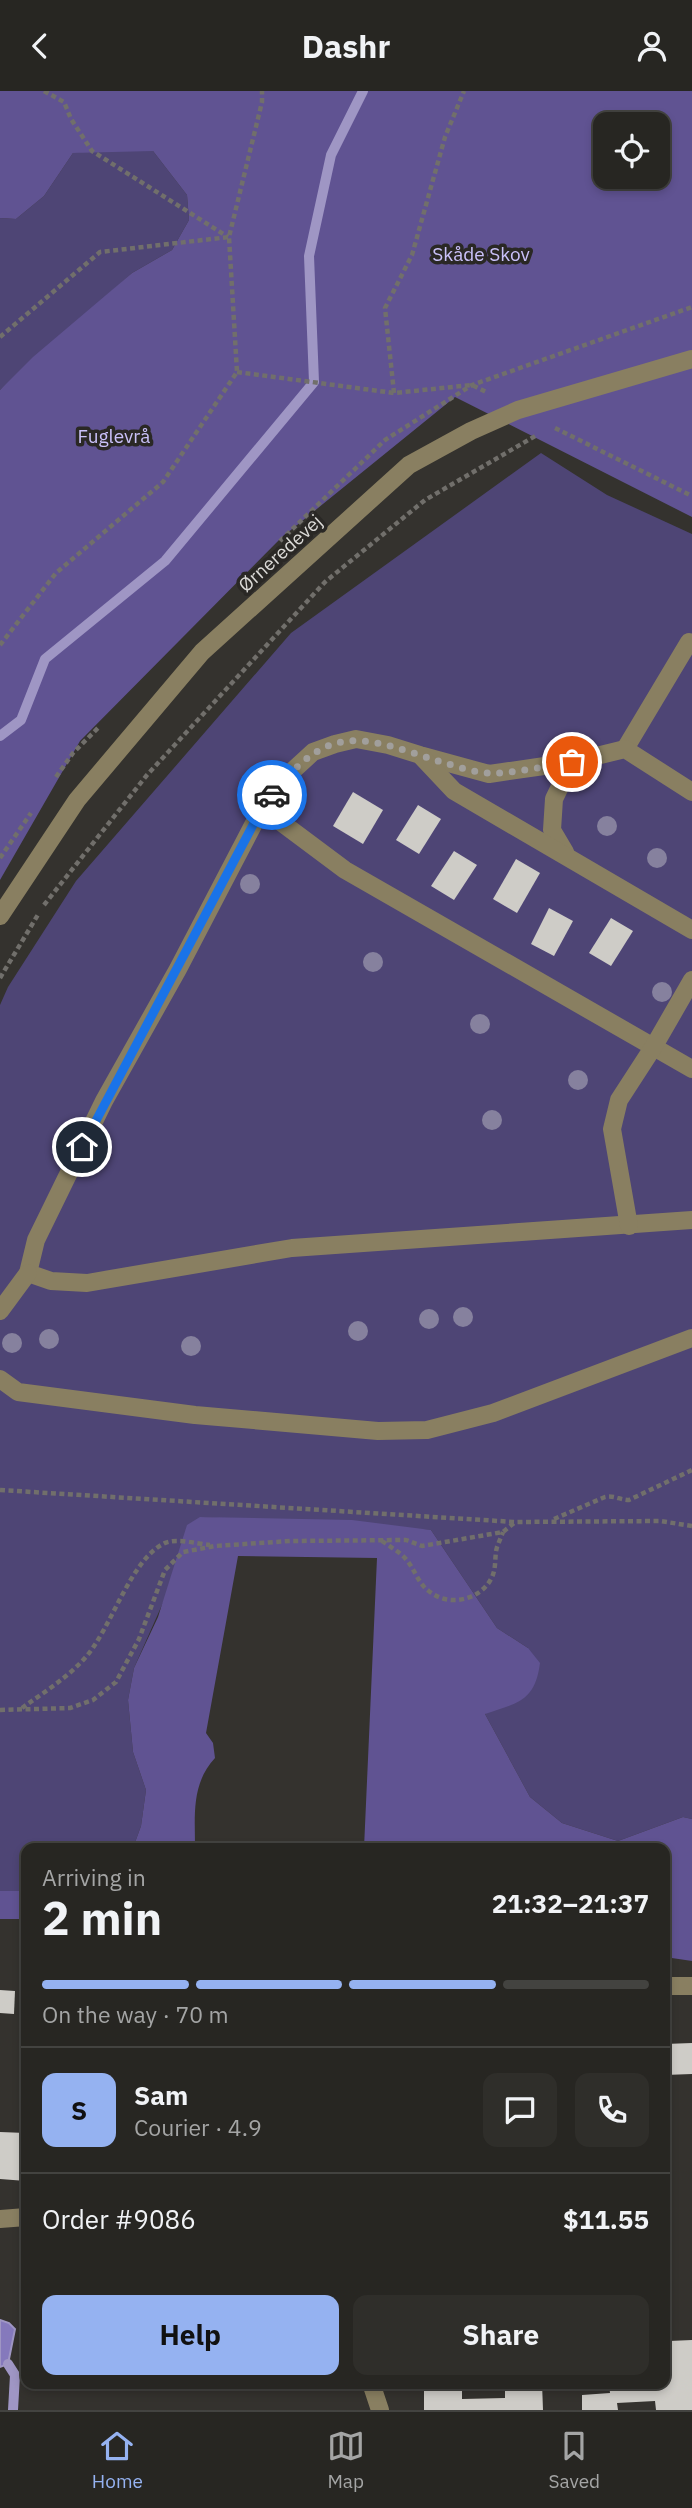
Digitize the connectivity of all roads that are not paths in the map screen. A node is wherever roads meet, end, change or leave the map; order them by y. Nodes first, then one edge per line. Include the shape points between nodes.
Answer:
1 (692, 359) edge
2 (689, 642) dead end
3 (625, 749) junction
4 (420, 755) junction
5 (572, 762) junction
6 (692, 792) edge
7 (262, 808) junction
8 (568, 856) junction
9 (0, 916) edge
10 (692, 930) edge
11 (692, 979) edge
12 (654, 1046) junction
13 (692, 1069) edge
14 (692, 1220) edge
15 (629, 1226) junction
16 (28, 1273) junction
17 (0, 1311) edge
18 (692, 1338) edge
19 (0, 1379) edge
20 (670, 1986) edge
21 (692, 1986) edge
22 (21, 2217) edge
23 (0, 2219) edge
24 (373, 2389) edge
25 (380, 2410) edge

1 - 9 street, Ørneredevej via 518,409 409,465 202,652 77,800
2 - 3 street
3 - 5 street
3 - 6 street
4 - 5 street via 489,774
4 - 7 street via 356,739 335,744 313,753
4 - 8 street via 454,790
5 - 8 street via 554,799 552,830
7 - 12 street via 345,870
7 - 16 street via 104,1101 36,1240
8 - 10 street
11 - 12 street
12 - 13 street
12 - 15 street via 618,1100 612,1129
14 - 15 street
15 - 16 street via 292,1248 87,1283 51,1282
16 - 17 street
18 - 19 street via 493,1413 427,1430 378,1431 195,1415 18,1392
20 - 21 street
22 - 23 street
24 - 25 street

